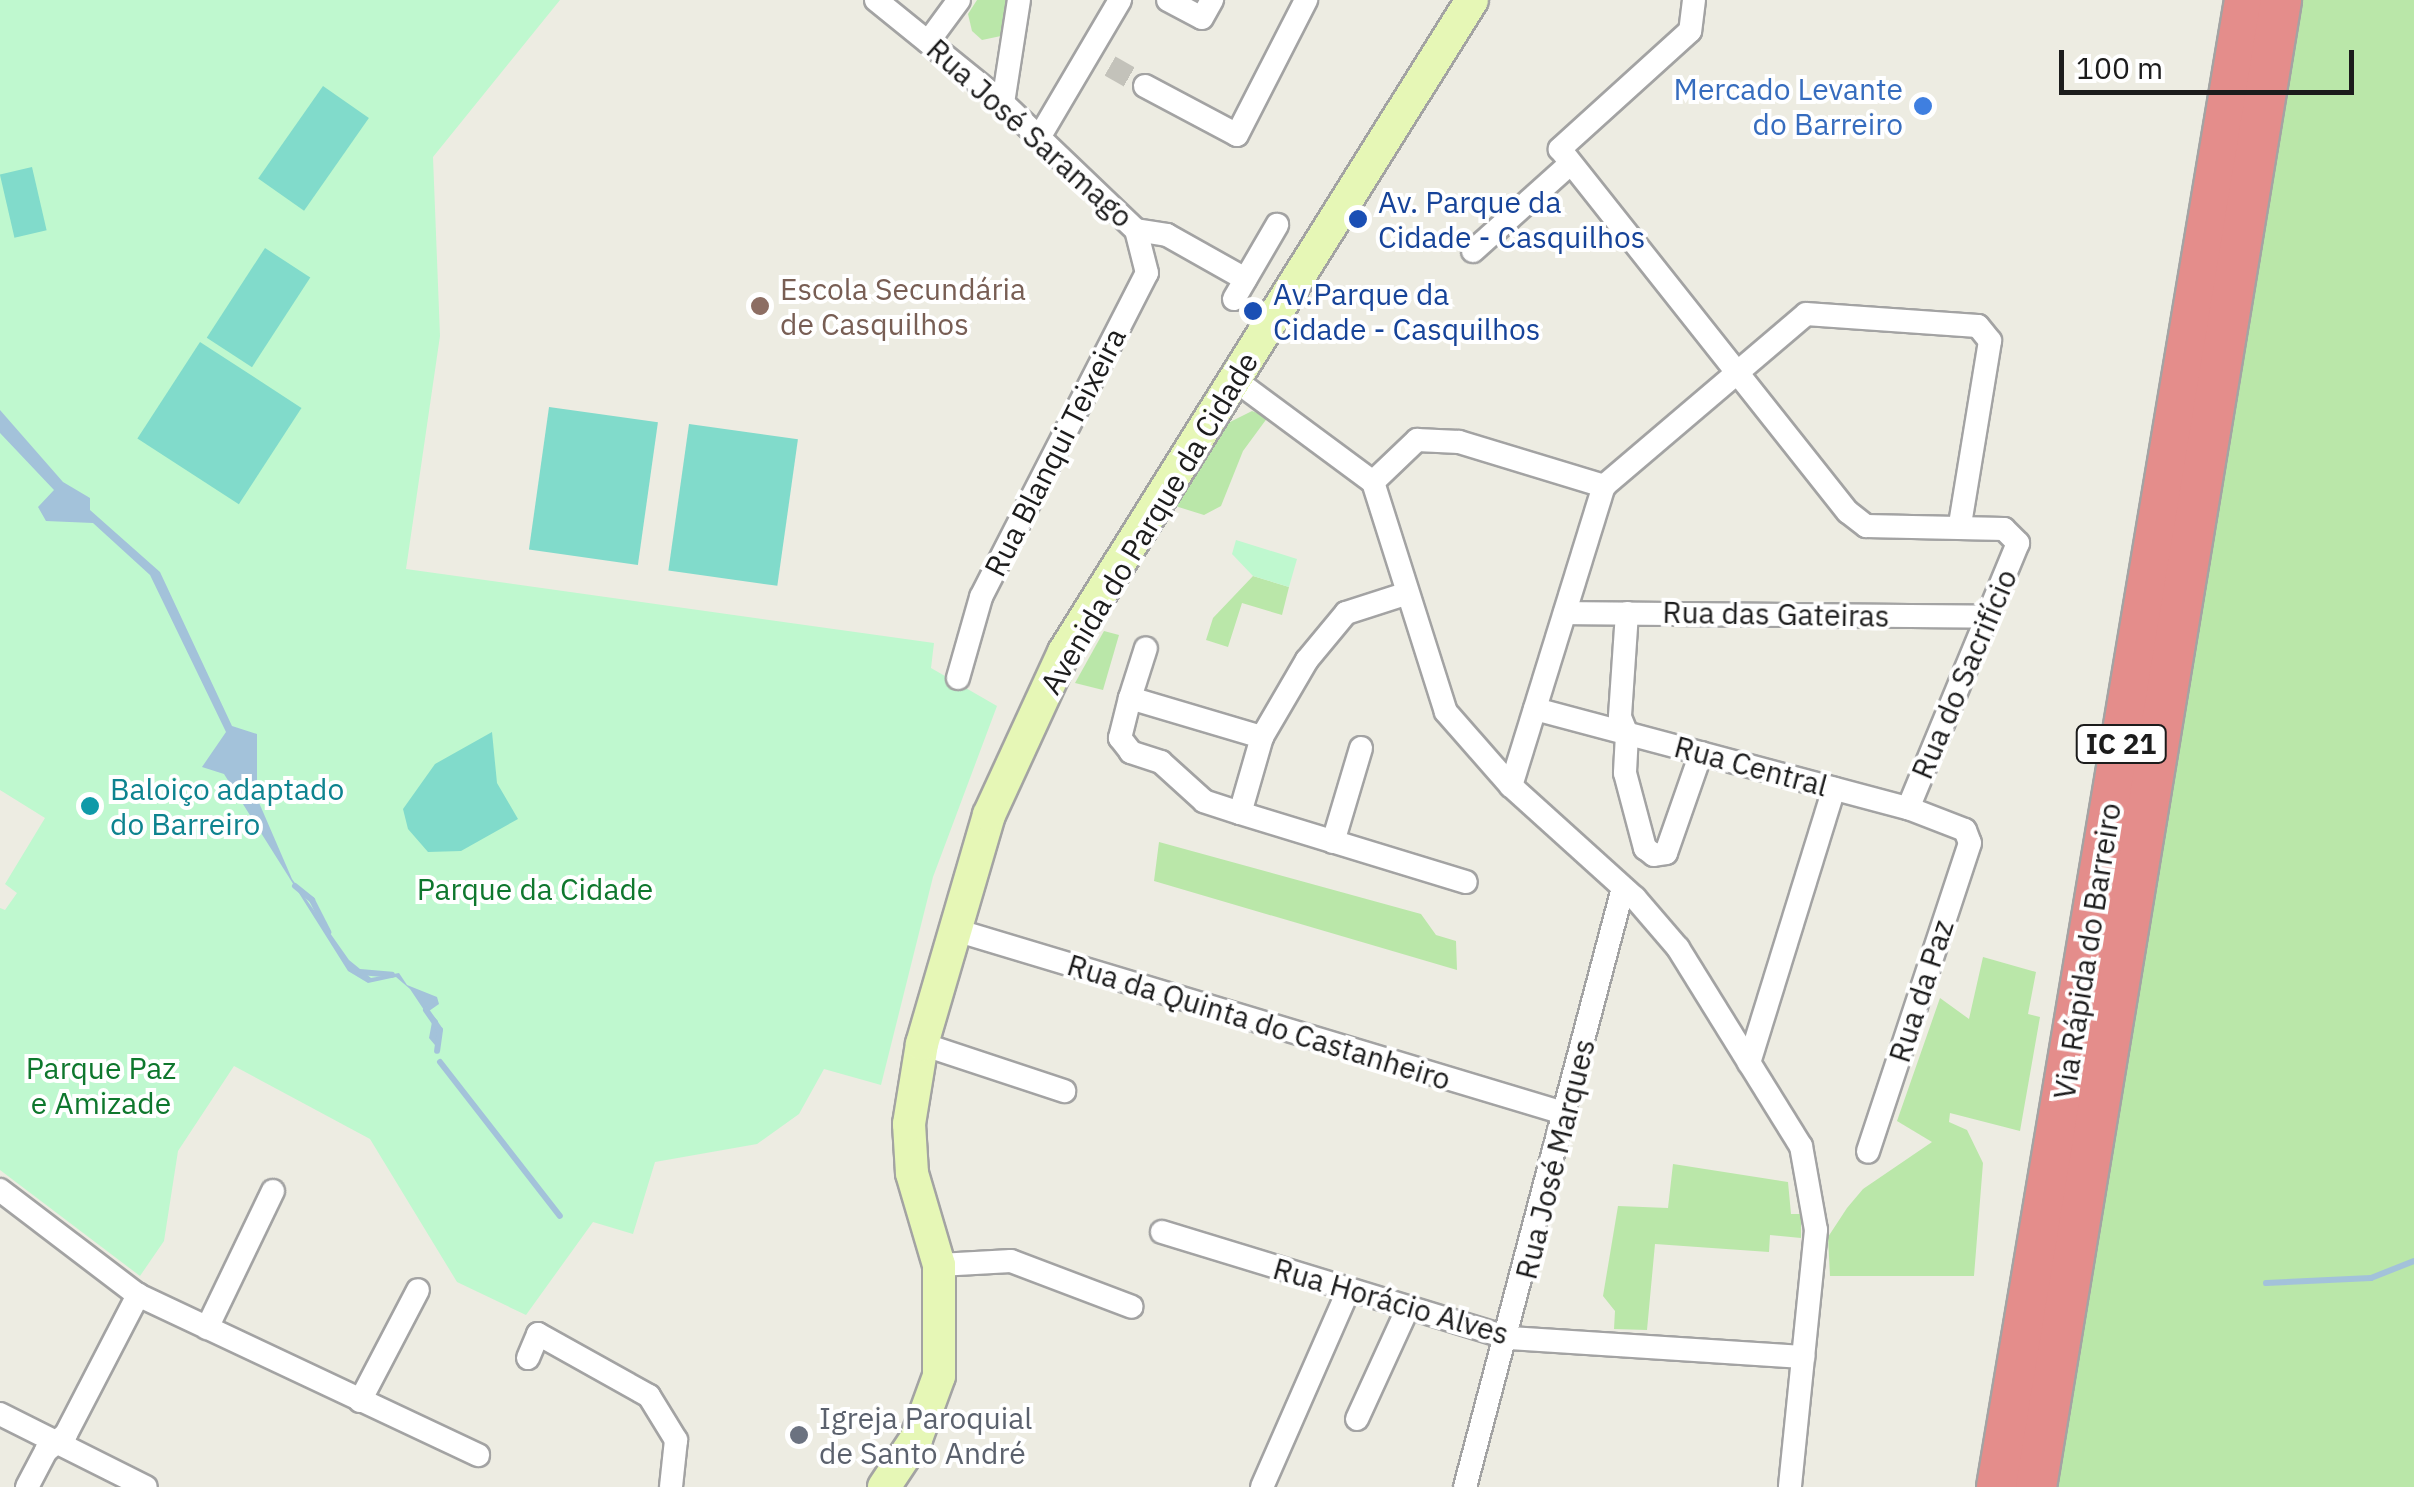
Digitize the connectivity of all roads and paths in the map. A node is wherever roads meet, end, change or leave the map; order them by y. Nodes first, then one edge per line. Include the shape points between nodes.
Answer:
1 (876, 0) edge
2 (958, 0) edge
3 (1019, 0) edge
4 (1120, 0) edge
5 (1168, 0) edge
6 (1212, 0) edge
7 (1306, 0) edge
8 (1472, 0) edge
9 (1694, 0) edge
10 (2245, 0) edge
11 (2282, 0) edge
12 (928, 42) junction
13 (1146, 86) tunnel mouth
14 (1003, 103) junction
15 (1040, 136) junction
16 (1570, 164) junction
17 (1278, 225) dead end
18 (1136, 230) junction
19 (1473, 251) dead end
20 (1740, 370) junction
21 (1234, 380) junction
22 (1373, 482) junction
23 (1604, 486) junction
24 (1960, 524) junction
25 (1404, 594) junction
26 (1565, 613) junction
27 (1627, 613) junction
28 (1988, 617) junction
29 (1146, 648) dead end
30 (958, 678) dead end
31 (1130, 698) junction
32 (1535, 709) junction
33 (1627, 734) junction
34 (1262, 737) junction
35 (1361, 748) dead end
36 (1701, 753) junction
37 (1511, 786) junction
38 (1834, 788) junction
39 (1908, 808) junction
40 (1240, 813) junction
41 (1965, 830) joint
42 (1333, 842) junction
43 (1466, 882) dead end
44 (1623, 888) junction
45 (952, 929) junction
46 (922, 1044) junction
47 (1749, 1063) junction
48 (1064, 1091) dead end
49 (1566, 1114) junction
50 (1868, 1152) dead end
51 (0, 1190) edge
52 (273, 1191) dead end
53 (1162, 1232) dead end
54 (940, 1265) junction
55 (418, 1290) dead end
56 (1348, 1293) junction
57 (138, 1295) junction
58 (1132, 1307) dead end
59 (1406, 1312) junction
60 (207, 1328) junction
61 (1509, 1338) junction
62 (1803, 1356) junction
63 (528, 1358) dead end
64 (360, 1401) junction
65 (0, 1414) edge
66 (1357, 1419) dead end
67 (57, 1442) junction
68 (478, 1455) dead end
69 (27, 1487) edge
70 (146, 1487) edge
71 (671, 1487) edge
72 (884, 1487) edge
73 (1262, 1487) edge
74 (1465, 1487) edge
75 (1790, 1487) edge
76 (1997, 1487) edge
77 (2036, 1487) edge

1 - 12 street, Rua José Saramago
2 - 12 street
3 - 14 street
4 - 15 street via 1101,61
5 - 6 street via 1202,18
7 - 13 street via 1238,135
8 - 21 street, Avenida do Parque da Cidade
9 - 16 street via 1690,31 1560,149
10 - 76 highway, Via Rápida do Barreiro / IC 21
11 - 77 highway, Via Rápida do Barreiro / IC 21
12 - 14 street, Rua José Saramago
14 - 15 street, Rua José Saramago
15 - 18 street, Rua José Saramago
16 - 19 street
16 - 20 street
17 - 18 street, Rua José Saramago via 1240,289 1168,235
18 - 30 street, Rua Blanqui Teixeira via 1147,273 980,597
20 - 23 street
20 - 24 street via 1848,512 1866,526
20 - 24 street via 1806,314 1978,326 1990,341
21 - 22 street
21 - 45 street, Avenida do Parque da Cidade via 1064,652 989,815
22 - 23 street via 1417,440 1460,442
22 - 25 street
23 - 26 street
24 - 28 street, Rua do Sacrifício via 2004,529 2018,544
25 - 34 street via 1346,613 1306,660
25 - 37 street via 1446,712
26 - 27 street, Rua das Gateiras
26 - 32 street
27 - 28 street, Rua das Gateiras
27 - 33 street via 1620,717
28 - 39 street, Rua do Sacrifício
29 - 31 street
31 - 34 street
31 - 40 street via 1120,738 1131,752 1161,762 1204,801
32 - 33 street, Rua Central
32 - 37 street
33 - 36 street, Rua Central
33 - 36 street via 1625,773 1644,848 1654,855 1666,853
34 - 40 street
35 - 42 street
36 - 38 street, Rua Central
37 - 44 street
38 - 39 street, Rua Central
38 - 47 street
39 - 41 street, Rua Central
40 - 42 street
41 - 50 street, Rua da Paz via 1970,842
42 - 43 street
44 - 47 street via 1678,948
44 - 49 street, Rua José Marques
45 - 46 street, Avenida do Parque da Cidade
45 - 49 street, Rua da Quinta do Castanheiro
46 - 48 street
46 - 54 street, Avenida do Parque da Cidade via 909,1124 912,1173
47 - 62 street via 1801,1146 1816,1230
49 - 61 street, Rua José Marques
51 - 57 street
52 - 60 street
53 - 56 street, Rua Horácio Alves
54 - 58 street via 1011,1261
54 - 72 street, Avenida do Parque da Cidade via 939,1376 916,1439
55 - 64 street
56 - 59 street, Rua Horácio Alves
56 - 73 street
57 - 60 street
57 - 67 street
59 - 61 street, Rua Horácio Alves
59 - 66 street
60 - 64 street
61 - 62 street, Rua Horácio Alves
61 - 74 street, Rua José Marques
62 - 75 street
63 - 71 street via 538,1334 649,1396 676,1440
64 - 68 street
65 - 67 street
67 - 69 street
67 - 70 street

